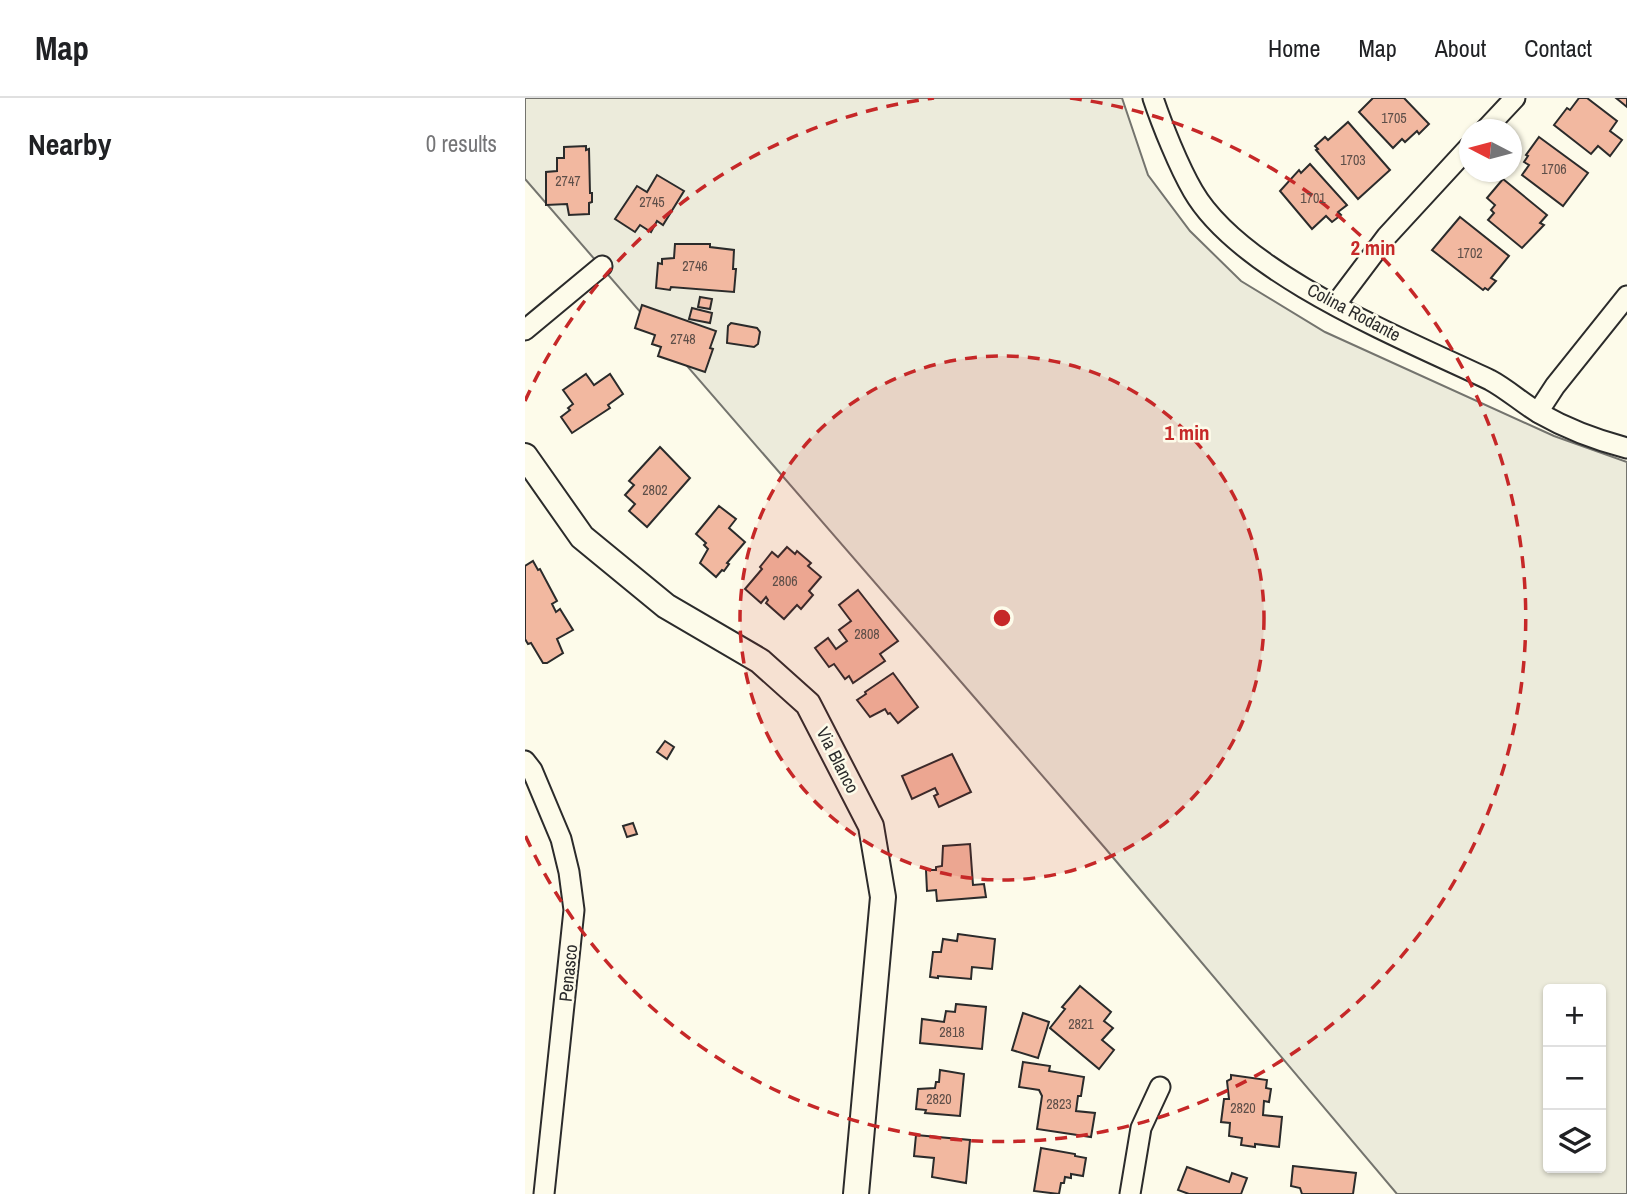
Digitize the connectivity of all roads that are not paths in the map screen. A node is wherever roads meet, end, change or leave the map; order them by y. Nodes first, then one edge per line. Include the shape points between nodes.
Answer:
1 (1153, 98) edge
2 (1515, 98) edge
3 (1495, 119) edge
4 (1459, 158) edge
5 (602, 266) dead end
6 (1627, 296) edge
7 (1335, 305) junction
8 (525, 330) edge
9 (1538, 412) junction
10 (1627, 448) edge
11 (525, 456) edge
12 (525, 761) edge
13 (1160, 1087) dead end
14 (544, 1194) edge
15 (856, 1194) edge
16 (1129, 1194) edge

1 - 7 street, Colina Rodante via 1193,191 1218,223 1254,256
2 - 3 street
4 - 7 street via 1387,236
5 - 8 street
6 - 9 street
7 - 9 street, Colina Rodante via 1497,384
9 - 10 street, Colina Rodante via 1590,438
11 - 15 street, Via Blanco via 582,537 666,606 760,661 809,704 871,826 883,897
12 - 14 street, Penasco via 561,839 575,909
13 - 16 street via 1141,1128

